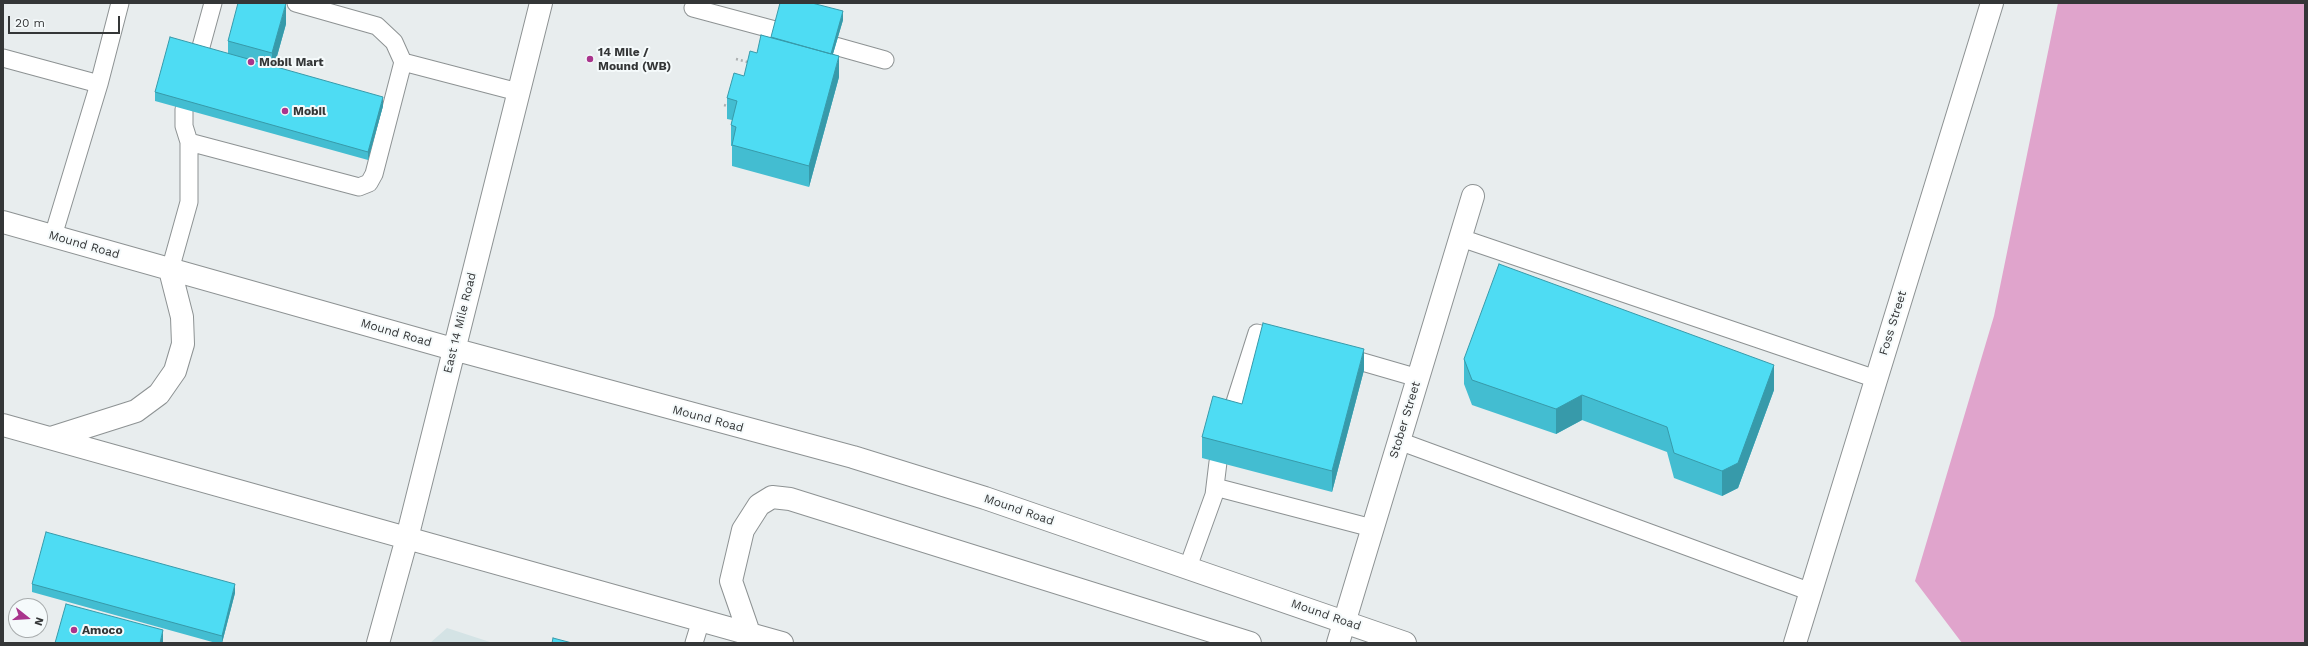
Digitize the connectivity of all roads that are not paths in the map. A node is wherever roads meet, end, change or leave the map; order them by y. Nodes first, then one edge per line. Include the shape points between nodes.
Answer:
1 (120, 3) edge
2 (213, 3) edge
3 (296, 3) edge
4 (541, 3) edge
5 (1992, 3) edge
6 (693, 8) dead end
7 (775, 30) edge
8 (835, 46) edge
9 (199, 54) edge
10 (3, 58) edge
11 (885, 60) dead end
12 (403, 62) junction
13 (99, 84) junction
14 (518, 92) junction
15 (184, 109) edge
16 (189, 142) junction
17 (1473, 196) dead end
18 (3, 222) edge
19 (53, 236) junction
20 (1460, 238) junction
21 (170, 270) junction
22 (1298, 345) edge
23 (454, 349) junction
24 (1327, 352) edge
25 (1418, 378) junction
26 (1876, 378) junction
27 (1229, 421) edge
28 (3, 425) edge
29 (51, 438) junction
30 (1399, 441) junction
31 (1218, 462) edge
32 (1215, 487) junction
33 (1372, 528) junction
34 (407, 538) junction
35 (1188, 567) junction
36 (1811, 592) junction
37 (701, 620) junction
38 (1345, 621) junction
39 (749, 633) junction
40 (378, 643) edge
41 (694, 643) edge
42 (782, 643) edge
43 (1250, 643) edge
44 (1338, 643) edge
45 (1405, 643) edge
46 (1795, 643) edge

1 - 13 lane
2 - 9 lane
3 - 12 lane via 377,26 394,42
4 - 14 main road, East 14 Mile Road
5 - 26 main road, Foss Street
6 - 7 lane
8 - 11 lane
10 - 13 lane
12 - 14 lane
12 - 16 lane via 374,174 368,183 359,187
13 - 19 lane
14 - 23 main road, East 14 Mile Road
15 - 16 lane via 184,126
16 - 21 lane via 189,202
17 - 20 main road, Stober Street
18 - 19 main road, Mound Road
19 - 21 main road, Mound Road
20 - 25 main road, Stober Street
20 - 26 lane
21 - 23 main road, Mound Road
21 - 29 main road via 182,317 183,344 174,371 158,394 136,411
22 - 27 lane via 1257,333
23 - 34 main road, East 14 Mile Road
23 - 35 main road, Mound Road via 853,457 985,498
24 - 25 lane
25 - 30 main road, Stober Street
26 - 36 main road, Foss Street
28 - 29 main road
29 - 34 main road
30 - 33 main road, Stober Street
30 - 36 lane
31 - 32 lane
32 - 33 lane
32 - 35 lane
33 - 38 main road, Stober Street
34 - 37 main road
34 - 40 main road, East 14 Mile Road
35 - 38 main road, Mound Road
36 - 46 main road, Foss Street
37 - 39 main road
37 - 41 lane
38 - 44 main road, Stober Street
38 - 45 main road, Mound Road
39 - 42 main road
39 - 43 main road via 731,581 743,530 759,505 772,497 790,499

